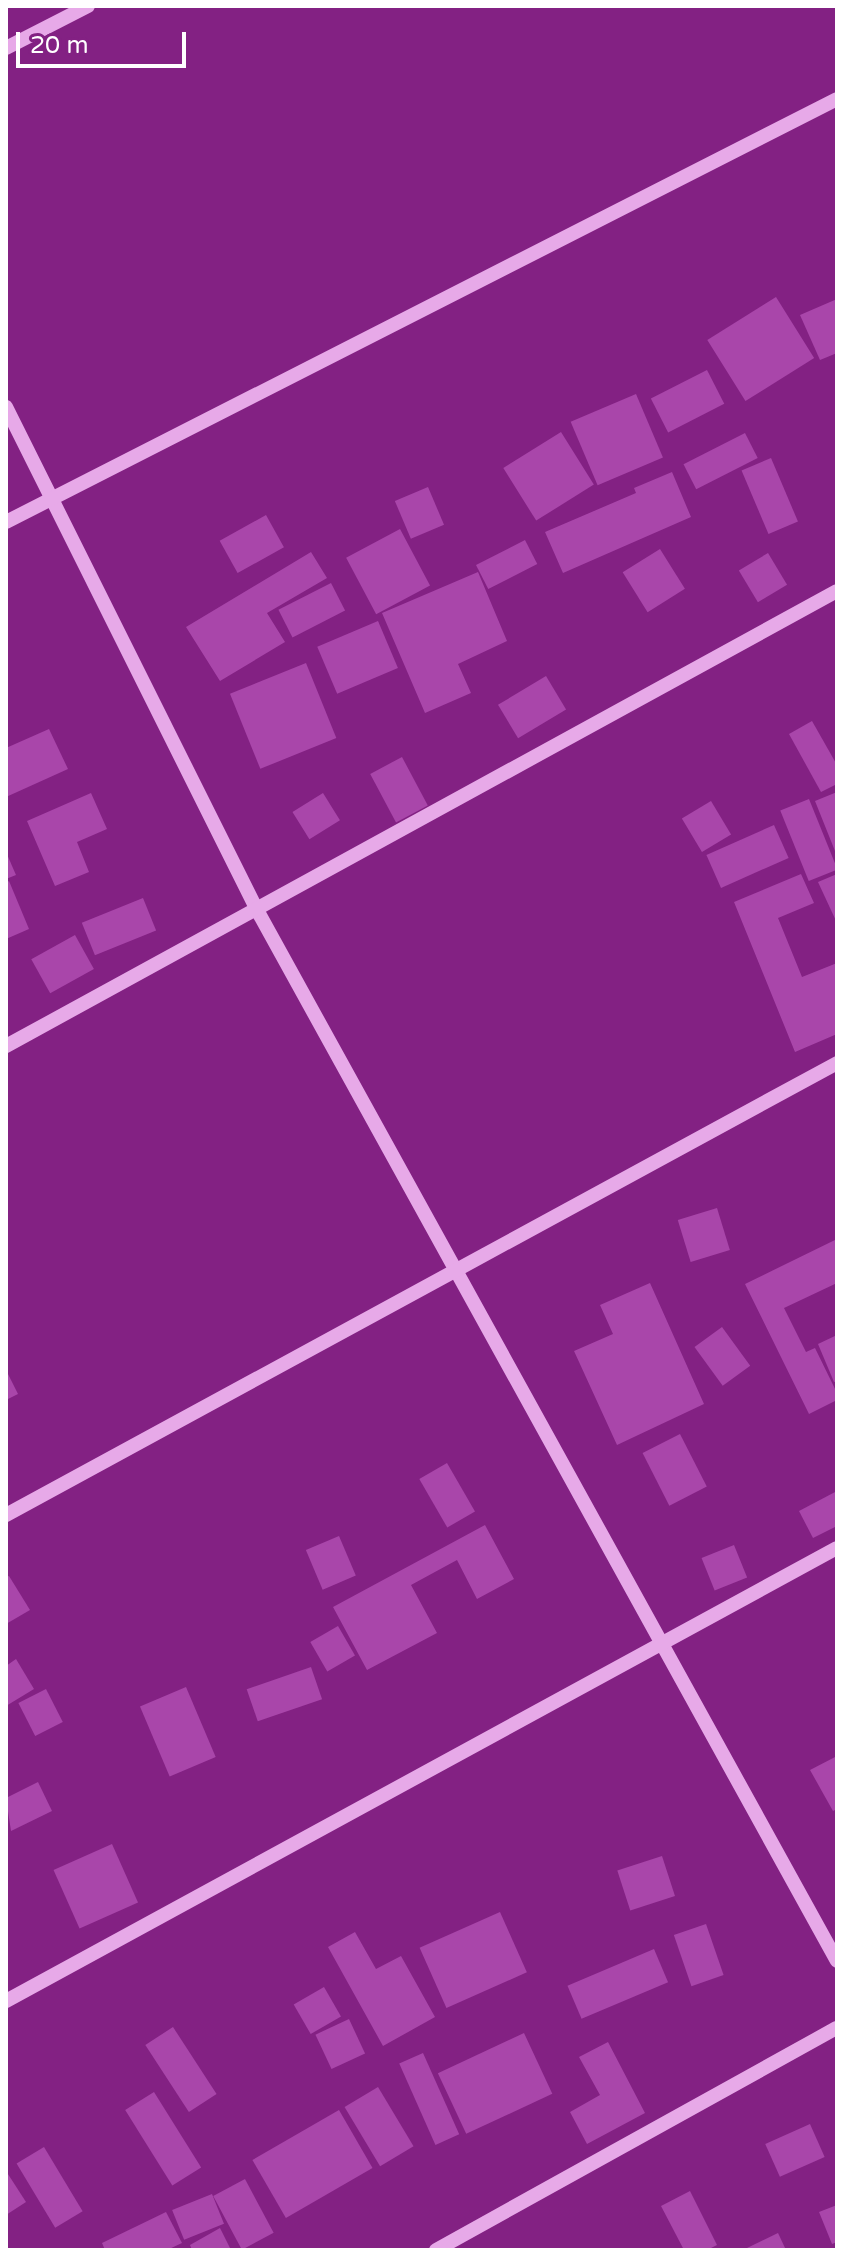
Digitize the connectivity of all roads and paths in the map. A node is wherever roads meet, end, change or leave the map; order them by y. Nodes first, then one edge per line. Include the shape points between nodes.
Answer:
1 (88, 6) edge
2 (6, 48) edge
3 (837, 99) edge
4 (6, 407) edge
5 (53, 496) junction
6 (6, 522) edge
7 (837, 591) edge
8 (257, 910) junction
9 (6, 1046) edge
10 (837, 1063) edge
11 (457, 1266) junction
12 (6, 1515) edge
13 (837, 1548) edge
14 (659, 1643) junction
15 (837, 1961) edge
16 (6, 2001) edge
17 (837, 2028) edge
18 (436, 2250) edge

1 - 2 street
3 - 5 street
4 - 5 street
5 - 6 street
5 - 8 street
7 - 8 street
8 - 9 street
8 - 11 street
10 - 11 street
11 - 12 street
11 - 14 street
13 - 14 street
14 - 15 street
14 - 16 street
17 - 18 street

